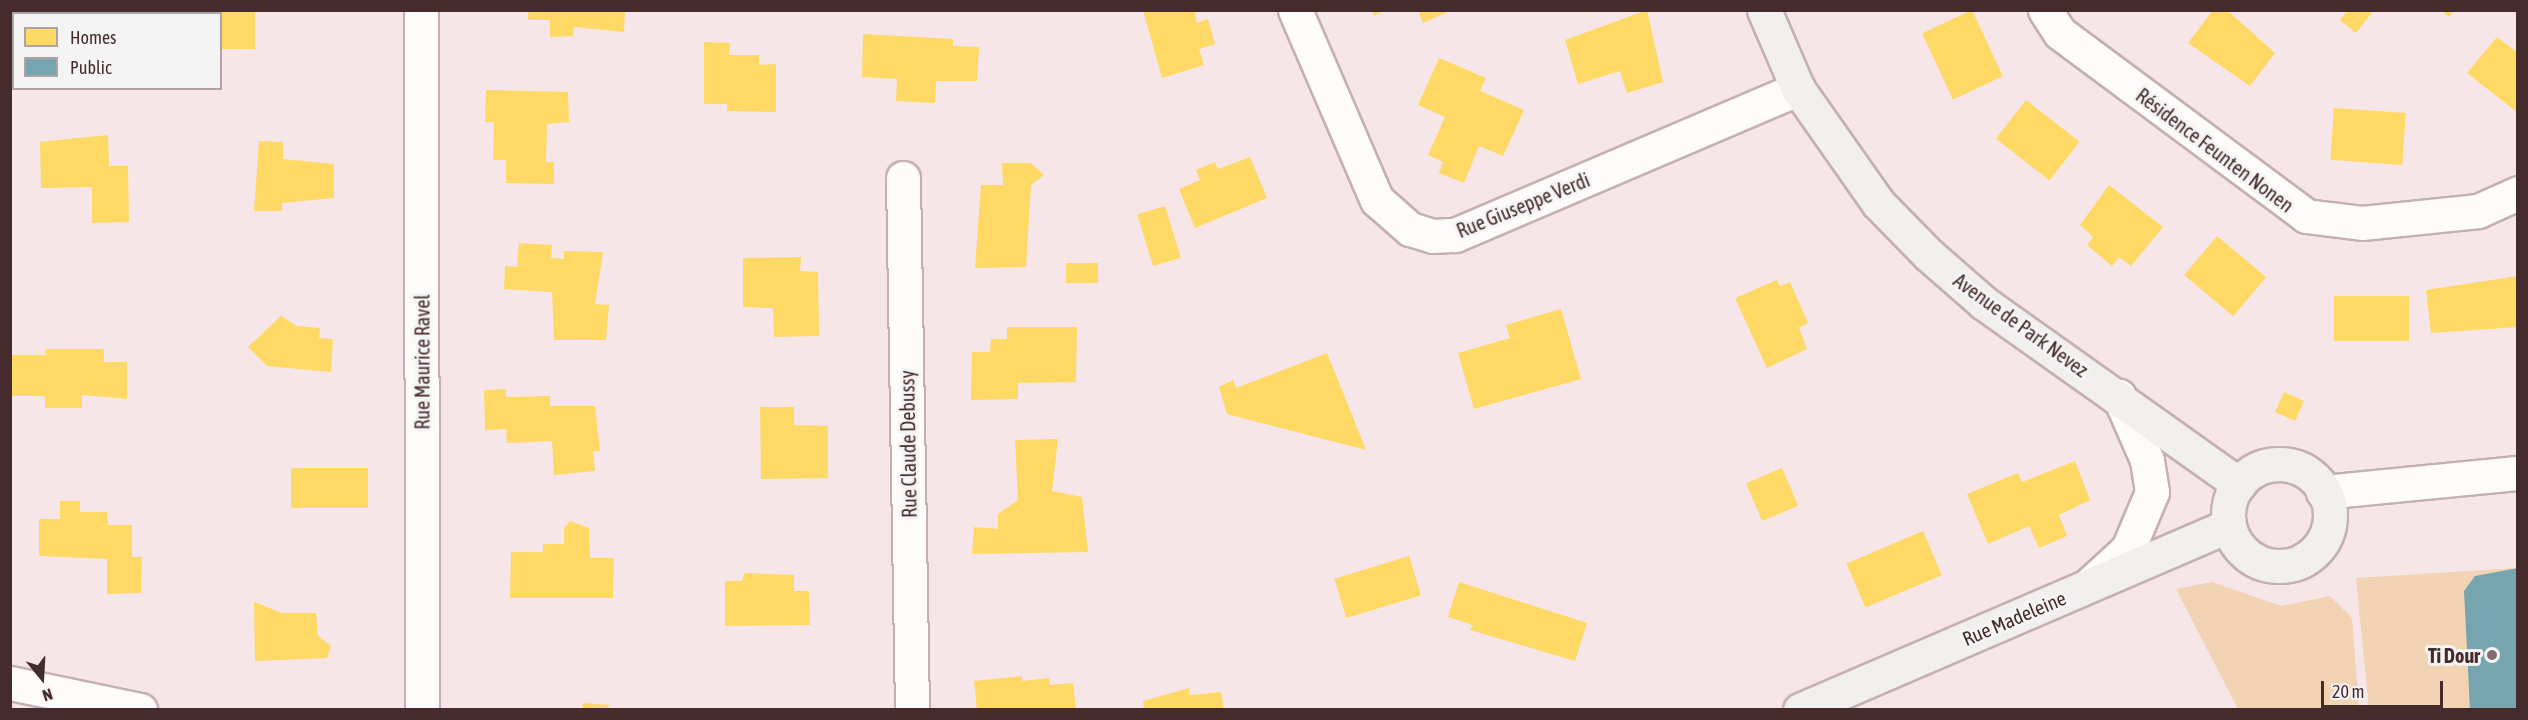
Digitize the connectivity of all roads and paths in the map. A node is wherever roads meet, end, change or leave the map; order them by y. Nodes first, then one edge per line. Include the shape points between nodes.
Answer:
1 (1295, 10) edge
2 (1764, 10) edge
3 (2045, 10) edge
4 (421, 15) dead end
5 (1798, 89) junction
6 (903, 178) dead end
7 (2517, 193) edge
8 (2119, 396) junction
9 (2517, 473) edge
10 (2240, 484) junction
11 (2323, 492) junction
12 (2227, 526) junction
13 (2086, 588) junction
14 (10, 683) edge
15 (140, 710) edge
16 (422, 710) edge
17 (912, 710) edge
18 (1800, 710) edge

1 - 5 street, Rue Giuseppe Verdi via 1377,200 1410,229 1432,236 1455,236
2 - 5 main road, Avenue de Park Nevez
3 - 7 street, Résidence Feunten Nonen via 2060,33 2306,216 2362,222 2478,211
4 - 16 street, Rue Maurice Ravel
5 - 8 main road, Avenue de Park Nevez via 1878,203 1929,255 1984,303
6 - 17 street, Rue Claude Debussy
8 - 10 main road, Avenue de Park Nevez
8 - 13 street via 2147,459 2152,492 2128,549
9 - 11 street
10 - 11 main road via 2252,470 2283,462 2313,476
10 - 12 main road via 2230,494
11 - 12 main road via 2330,503 2327,535 2305,560 2273,566 2244,554
12 - 13 main road, Rue Madeleine
13 - 18 main road, Rue Madeleine
14 - 15 street

